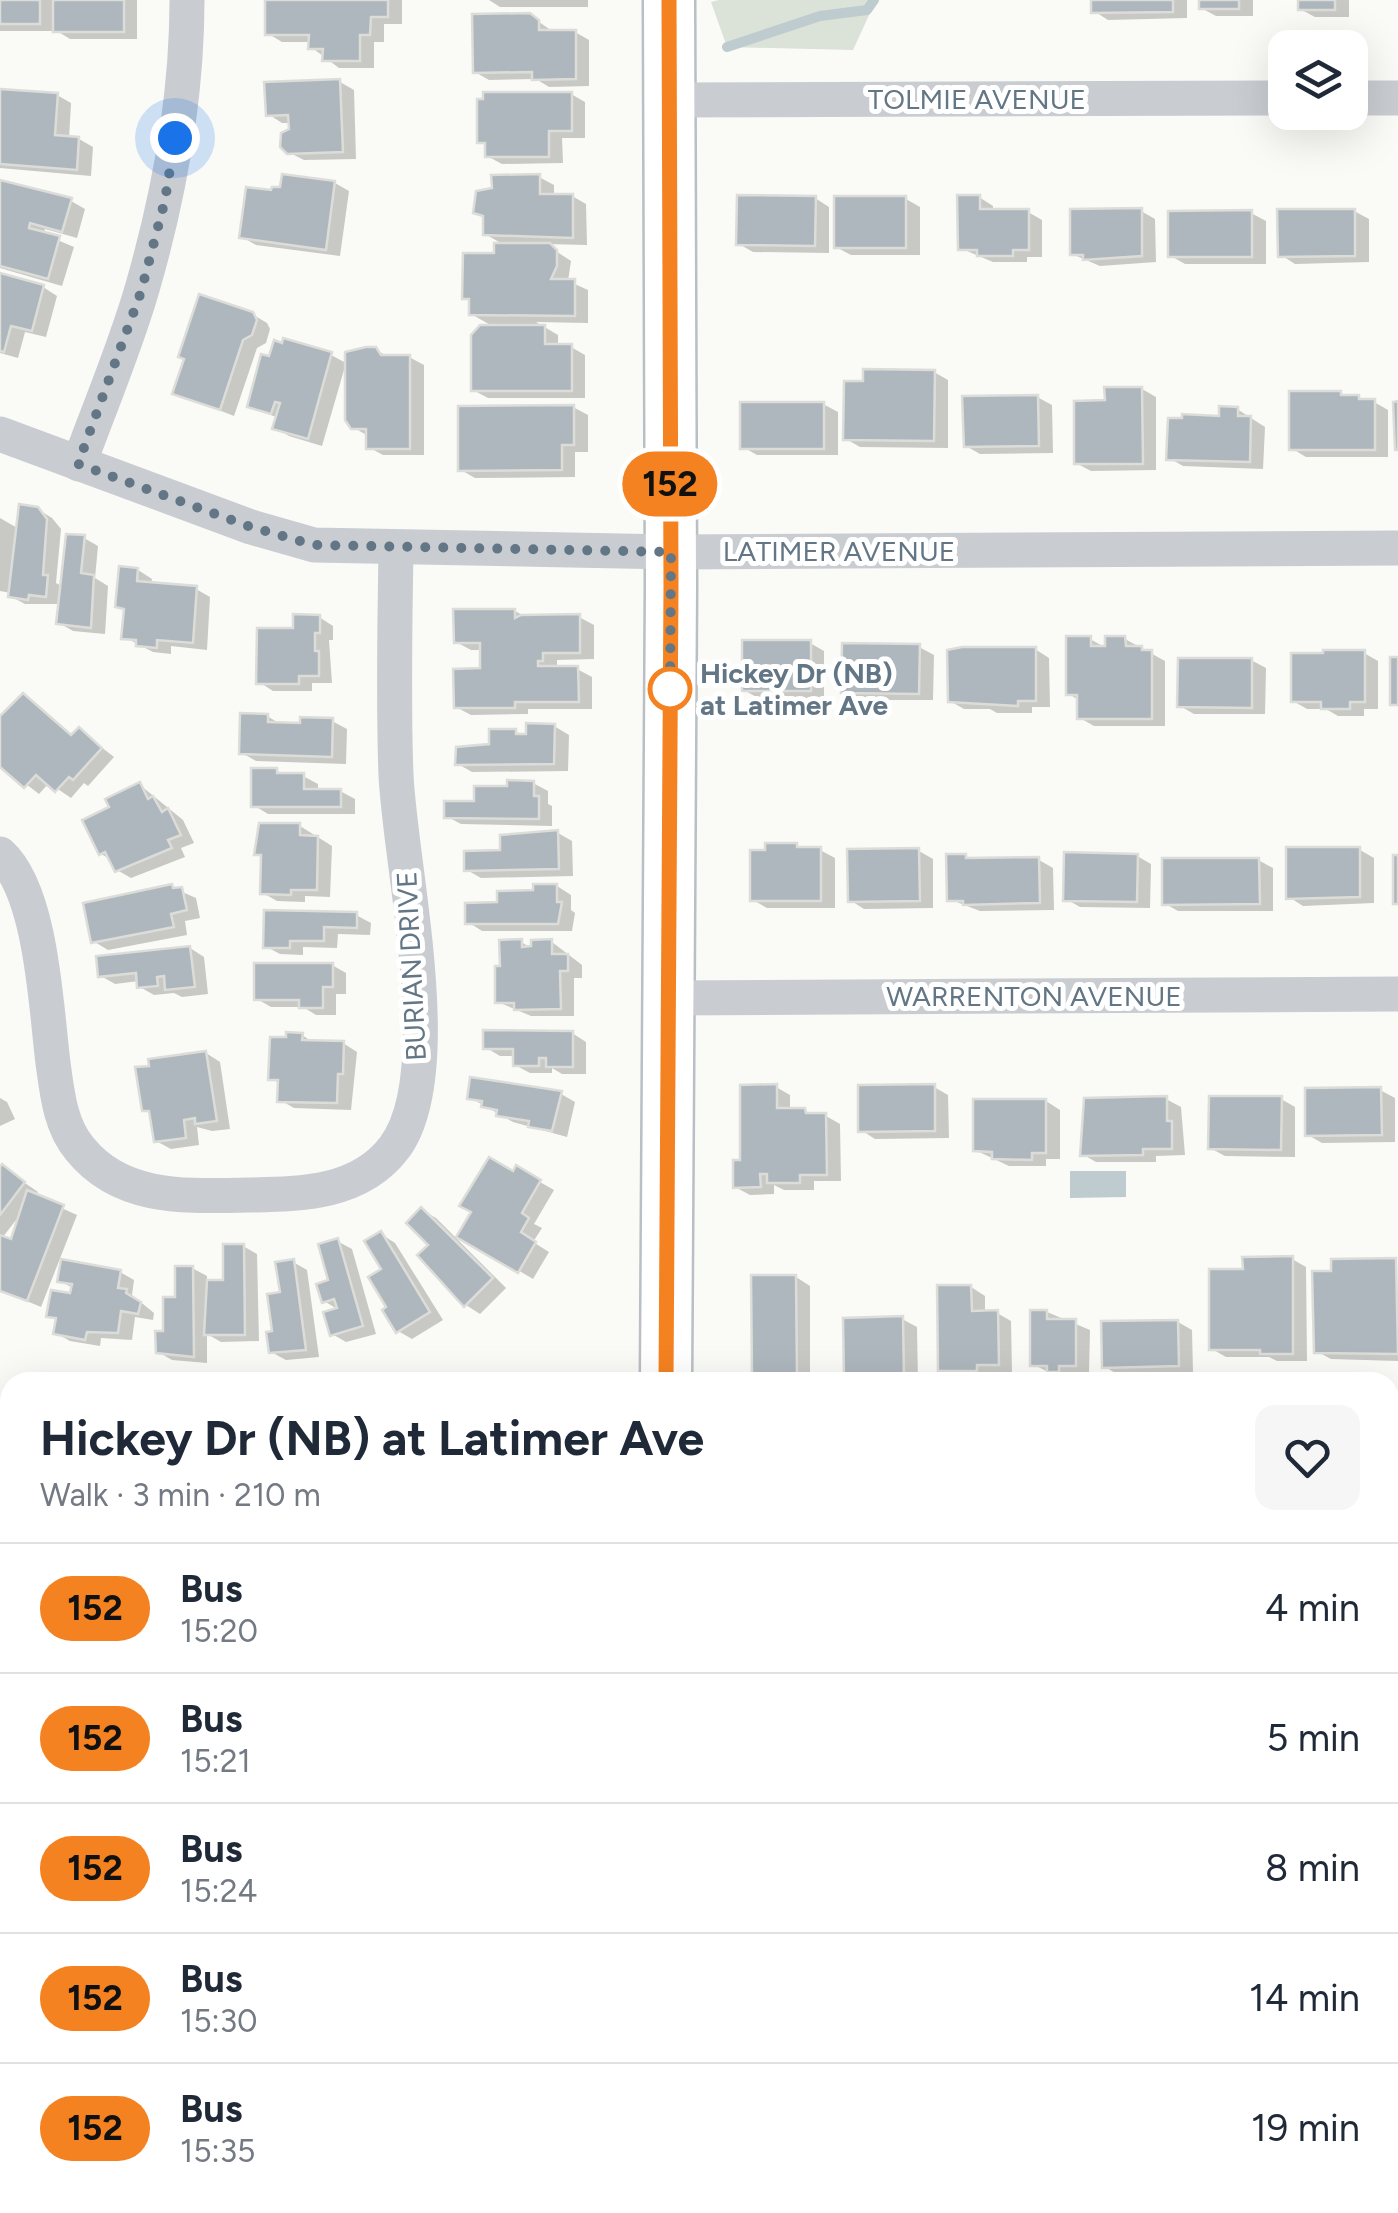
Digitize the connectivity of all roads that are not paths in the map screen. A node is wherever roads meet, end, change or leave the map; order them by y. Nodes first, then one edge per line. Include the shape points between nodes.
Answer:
1 (186, 0) edge
2 (669, 0) edge
3 (1268, 98) edge
4 (1368, 98) edge
5 (1398, 98) edge
6 (668, 100) junction
7 (0, 434) edge
8 (78, 464) junction
9 (396, 548) junction
10 (1398, 548) edge
11 (671, 552) junction
12 (0, 854) edge
13 (1398, 994) edge
14 (669, 998) junction
15 (666, 1372) edge

1 - 8 street via 180,106 165,200 141,292
2 - 6 street
3 - 6 street, TOLMIE AVENUE
4 - 5 street
6 - 11 street
7 - 8 street, LATIMER AVENUE
8 - 9 street, LATIMER AVENUE via 282,538
9 - 11 street, LATIMER AVENUE
9 - 12 street, BURIAN DRIVE via 396,778 419,1047 408,1122 374,1168 314,1193 172,1196 118,1180 96,1165 67,1128 34,919
10 - 11 street, LATIMER AVENUE
11 - 14 street
13 - 14 street, WARRENTON AVENUE
14 - 15 street

